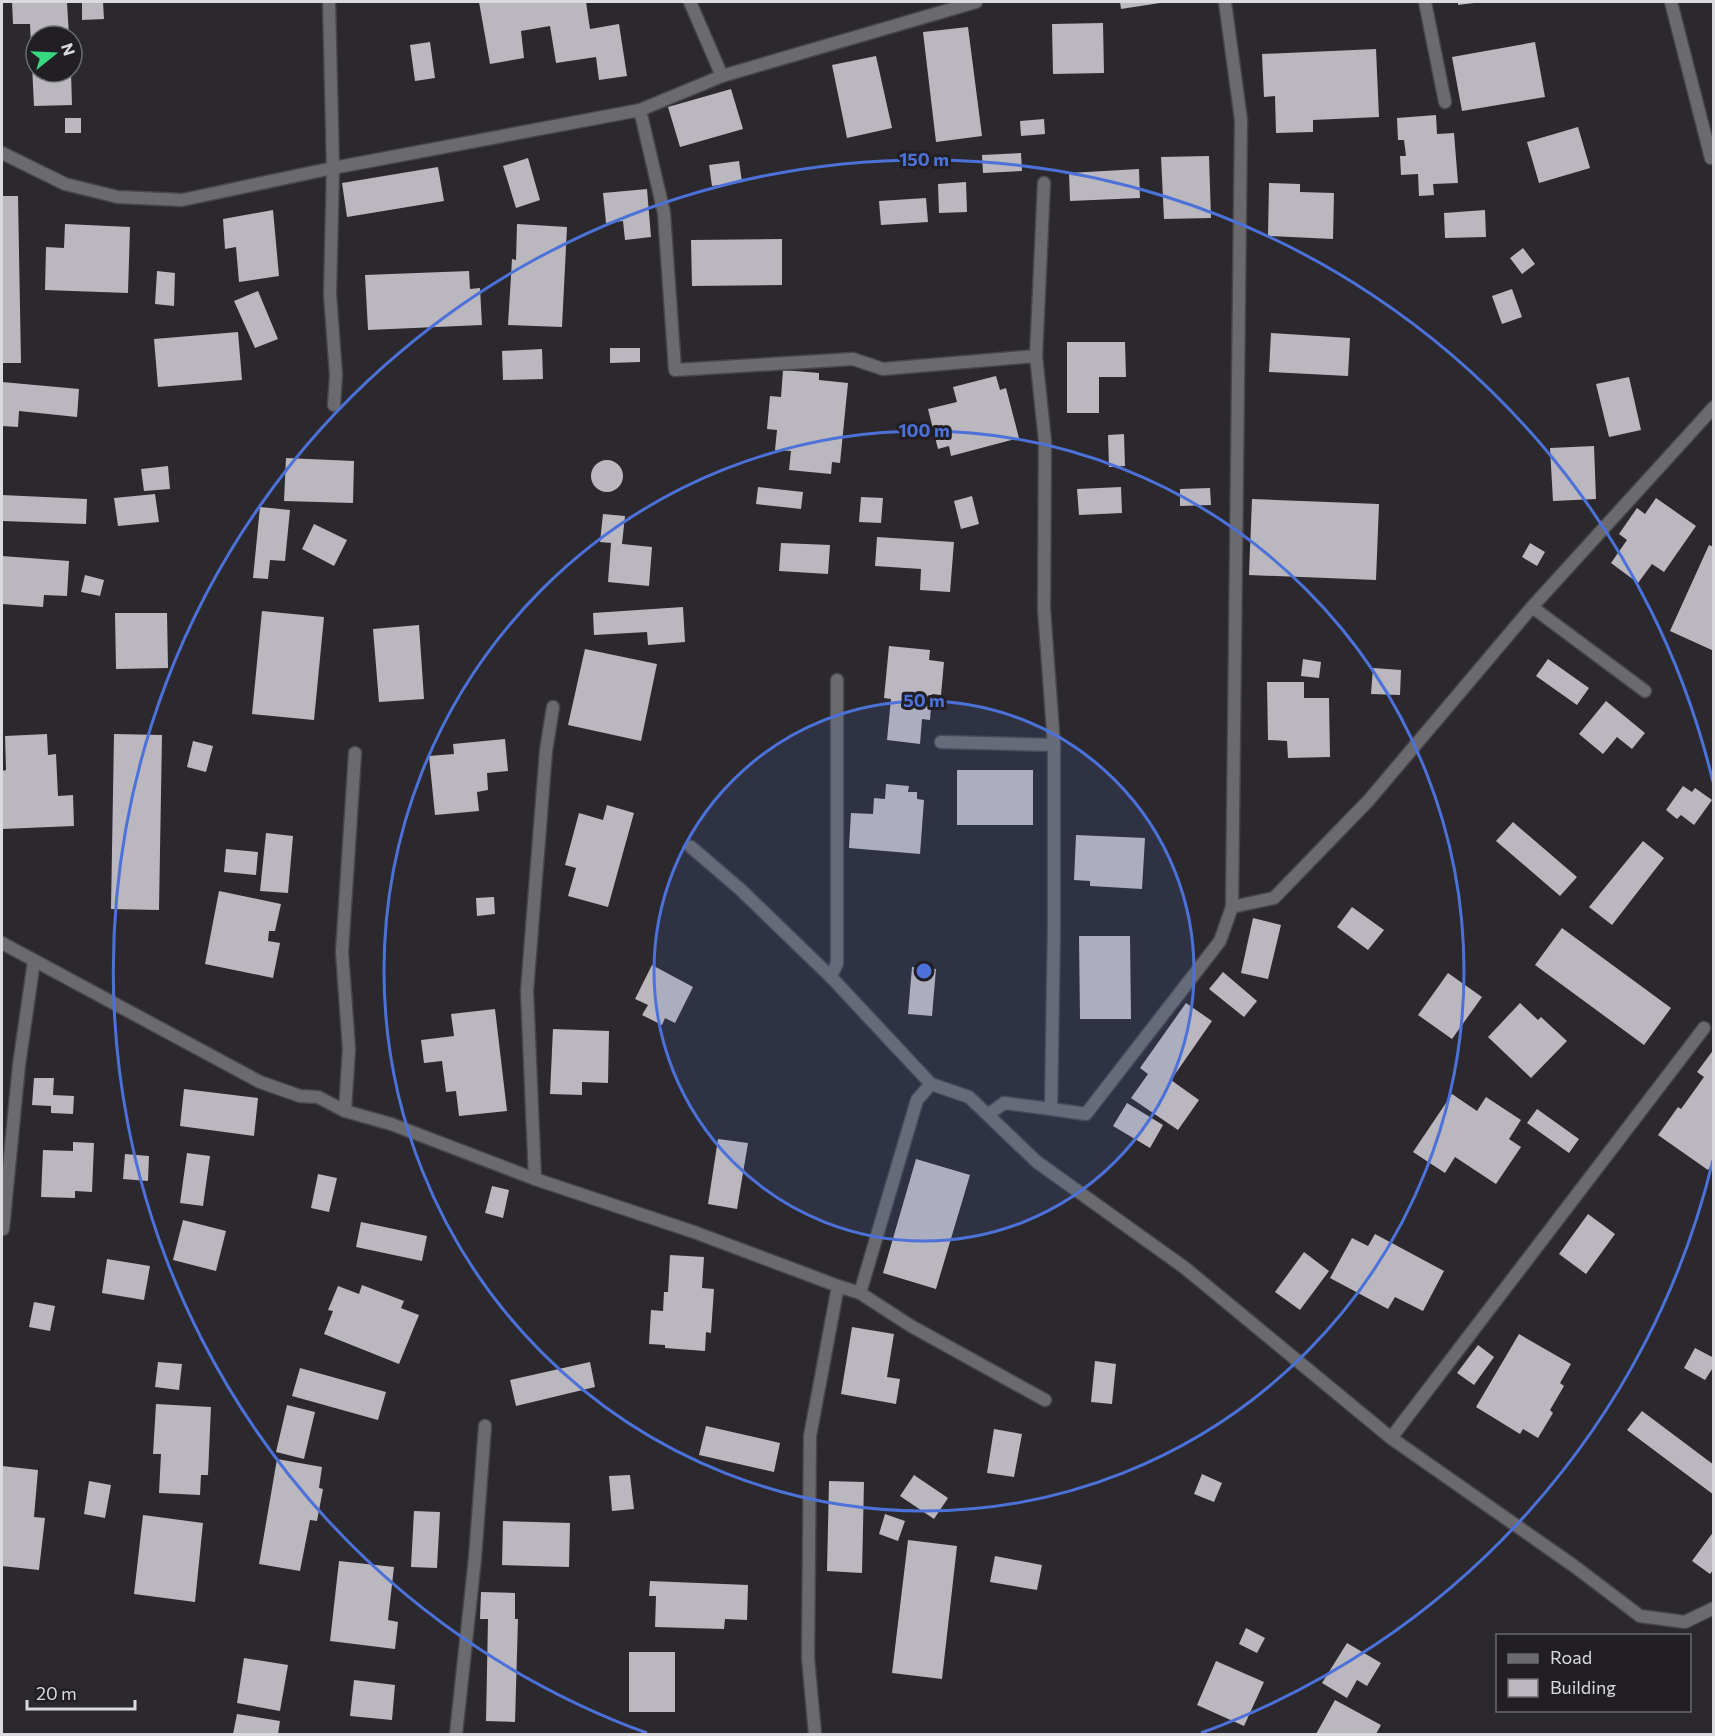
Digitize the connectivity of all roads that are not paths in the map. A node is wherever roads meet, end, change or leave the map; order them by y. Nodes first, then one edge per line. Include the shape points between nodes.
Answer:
1 (329, 2) edge
2 (690, 2) edge
3 (976, 2) edge
4 (1226, 2) edge
5 (1425, 2) edge
6 (1671, 2) edge
7 (722, 76) junction
8 (1445, 102) dead end
9 (640, 110) junction
10 (2, 153) edge
11 (1713, 158) edge
12 (333, 168) junction
13 (1044, 183) dead end
14 (1036, 356) junction
15 (334, 405) dead end
16 (1713, 407) edge
17 (1532, 607) junction
18 (837, 680) dead end
19 (1645, 691) dead end
20 (553, 707) dead end
21 (941, 742) dead end
22 (1054, 745) junction
23 (355, 753) dead end
24 (691, 847) dead end
25 (1232, 907) junction
26 (2, 943) edge
27 (34, 961) junction
28 (831, 977) junction
29 (1704, 1028) dead end
30 (931, 1084) junction
31 (1051, 1109) junction
32 (345, 1111) junction
33 (989, 1114) junction
34 (535, 1179) junction
35 (3, 1229) edge
36 (838, 1286) junction
37 (860, 1293) junction
38 (1045, 1400) dead end
39 (485, 1426) dead end
40 (1391, 1438) junction
41 (1713, 1608) edge
42 (456, 1734) edge
43 (815, 1734) edge

1 - 12 street
2 - 7 street
3 - 7 street
4 - 25 street via 1241,120
5 - 8 street
6 - 11 street
7 - 9 street
9 - 12 street
9 - 14 street via 664,213 675,370 854,359 883,369
10 - 12 street via 65,184 118,197 182,200
12 - 15 street via 330,294 336,375
13 - 14 street
14 - 22 street via 1045,441 1044,609
16 - 17 street
17 - 19 street
17 - 25 street via 1369,800 1274,898
18 - 28 street via 837,963
20 - 34 street via 527,991
21 - 22 street
22 - 31 street
23 - 32 street via 342,952 349,1050
24 - 28 street
25 - 31 street via 1220,941 1086,1114
26 - 27 street
27 - 32 street via 260,1082 300,1096 318,1097
27 - 35 street
28 - 30 street
29 - 40 street
30 - 33 street via 969,1096
30 - 37 street via 917,1100
31 - 33 street via 1004,1103
32 - 34 street via 392,1124
33 - 40 street via 1037,1162 1185,1268
34 - 36 street
36 - 37 street
36 - 43 street via 810,1436 808,1659
37 - 38 street via 911,1326
39 - 42 street
40 - 41 street via 1640,1616 1684,1622

